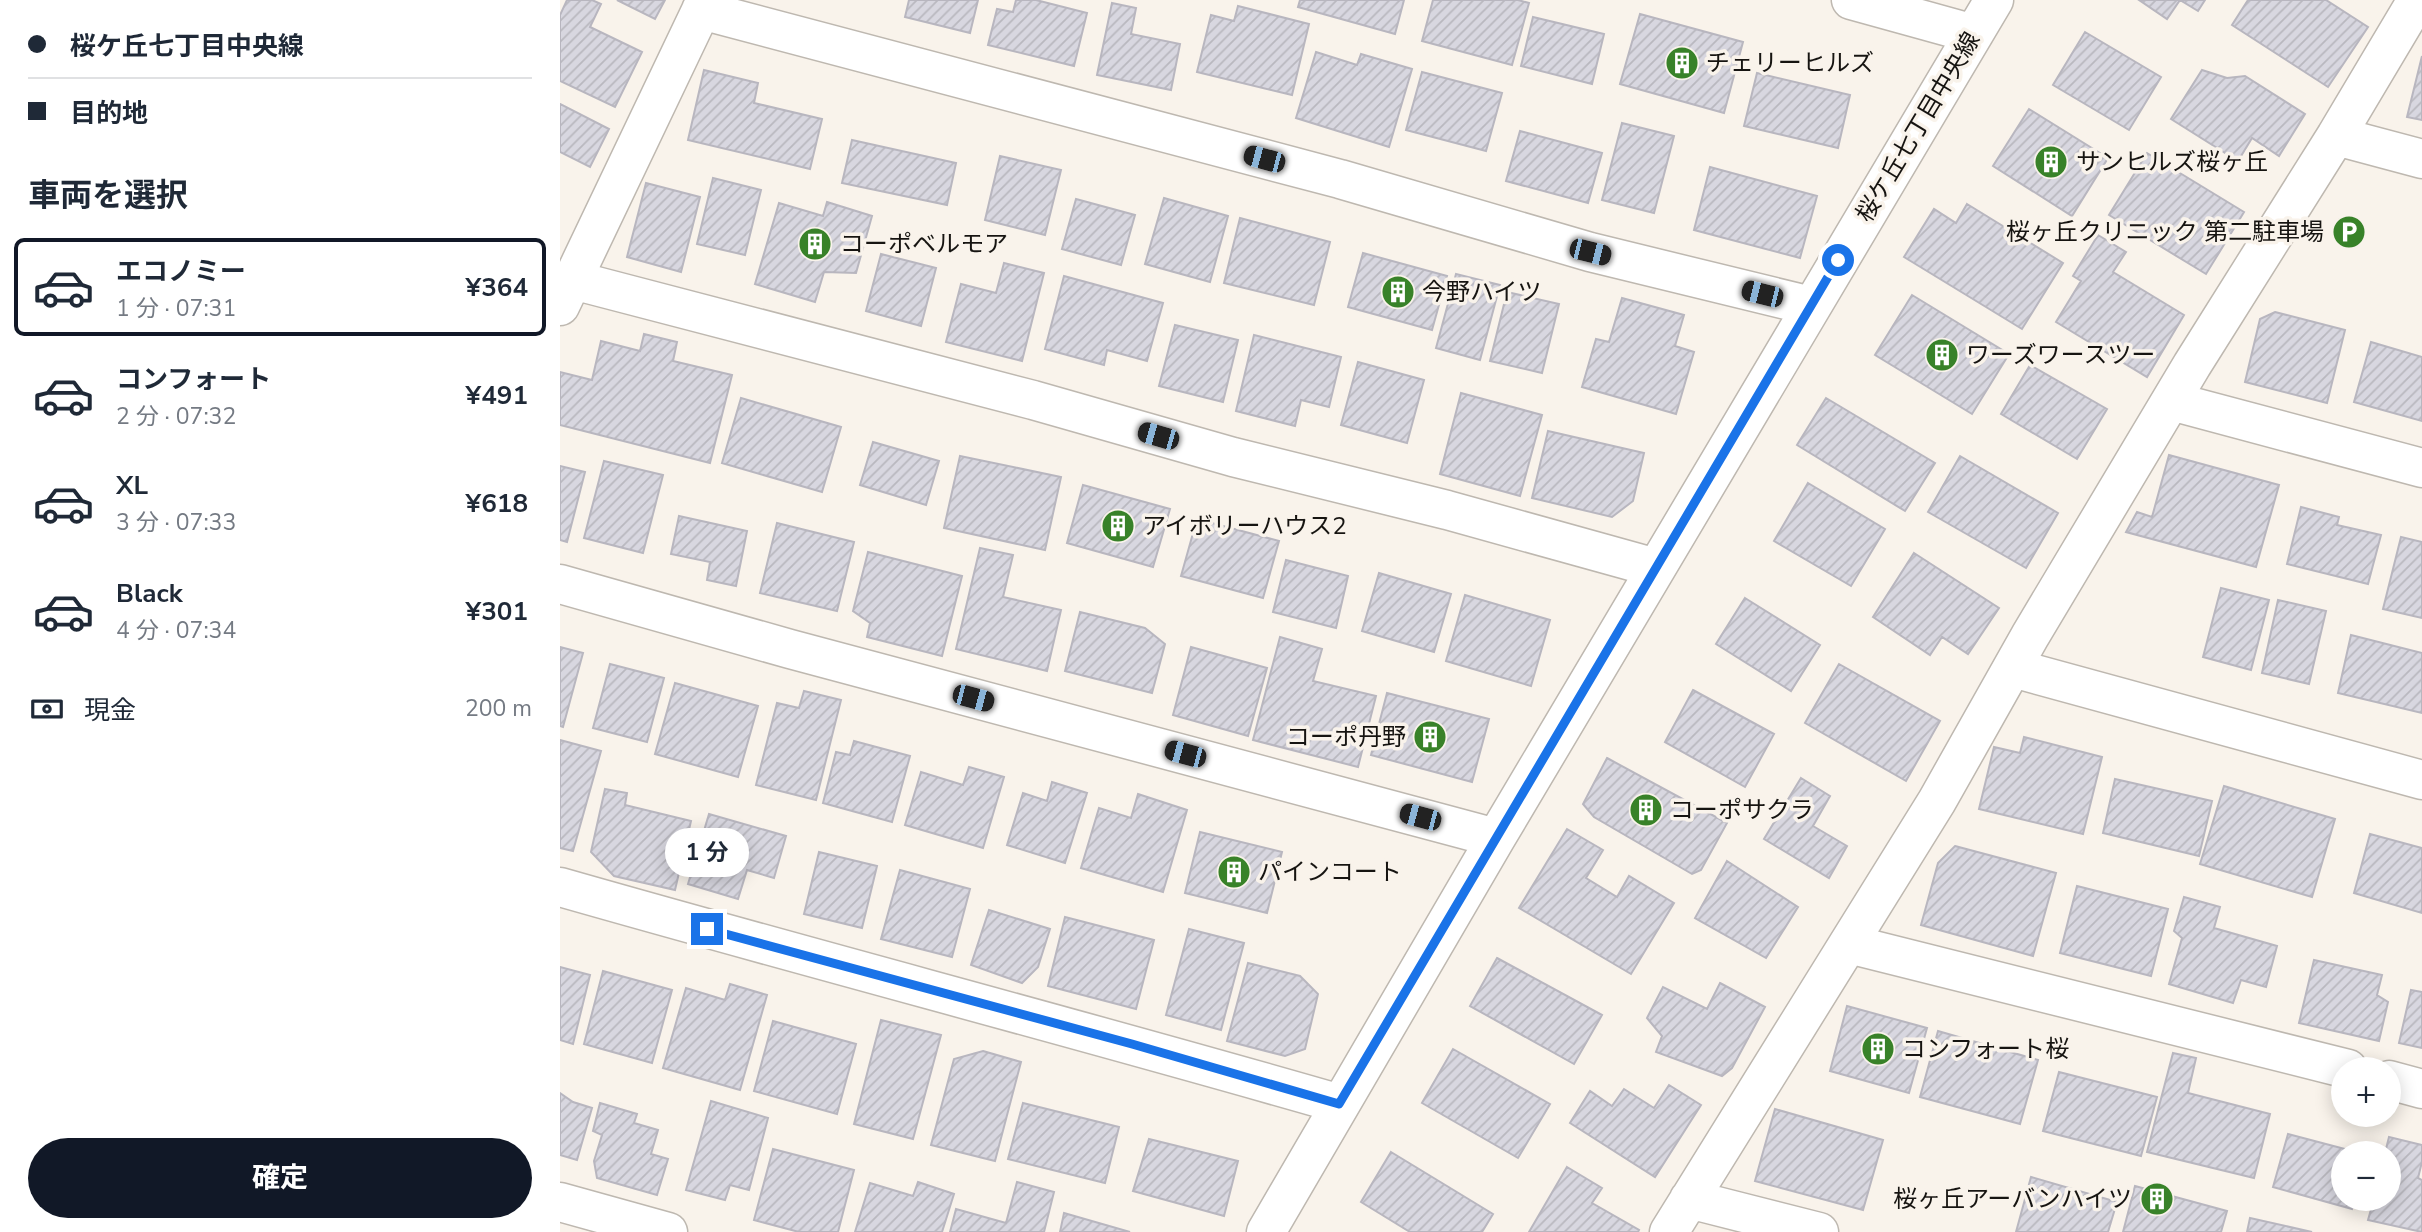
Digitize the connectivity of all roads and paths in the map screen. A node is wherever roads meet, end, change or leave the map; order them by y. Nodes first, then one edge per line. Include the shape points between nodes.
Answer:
1 (1851, 0) edge
2 (1994, 0) edge
3 (2417, 0) edge
4 (704, 5) edge
5 (1974, 34) junction
6 (2336, 136) junction
7 (2422, 159) edge
8 (566, 293) edge
9 (1811, 306) junction
10 (2171, 401) junction
11 (2422, 468) edge
12 (1656, 568) junction
13 (560, 584) edge
14 (2012, 668) junction
15 (2422, 780) edge
16 (1496, 838) junction
17 (560, 887) edge
18 (1849, 944) junction
19 (2331, 1065) edge
20 (2401, 1083) edge
21 (2422, 1089) edge
22 (1339, 1104) junction
23 (1689, 1199) junction
24 (560, 1202) edge
25 (668, 1232) edge
26 (1266, 1232) edge
27 (1669, 1232) edge
28 (1819, 1232) edge

1 - 5 street
2 - 5 street, 桜ケ丘七丁目中央線
3 - 6 street
4 - 8 street
4 - 9 street via 1590,252
5 - 9 street, 桜ケ丘七丁目中央線
6 - 7 street
6 - 10 street
8 - 12 street via 1032,400
9 - 12 street, 桜ケ丘七丁目中央線
10 - 11 street
10 - 14 street
12 - 16 street, 桜ケ丘七丁目中央線
13 - 16 street
14 - 15 street
14 - 18 street
16 - 22 street, 桜ケ丘七丁目中央線
17 - 22 street
18 - 19 street
18 - 23 street
20 - 21 street
22 - 26 street, 桜ケ丘七丁目中央線
23 - 27 street
23 - 28 street
24 - 25 street

